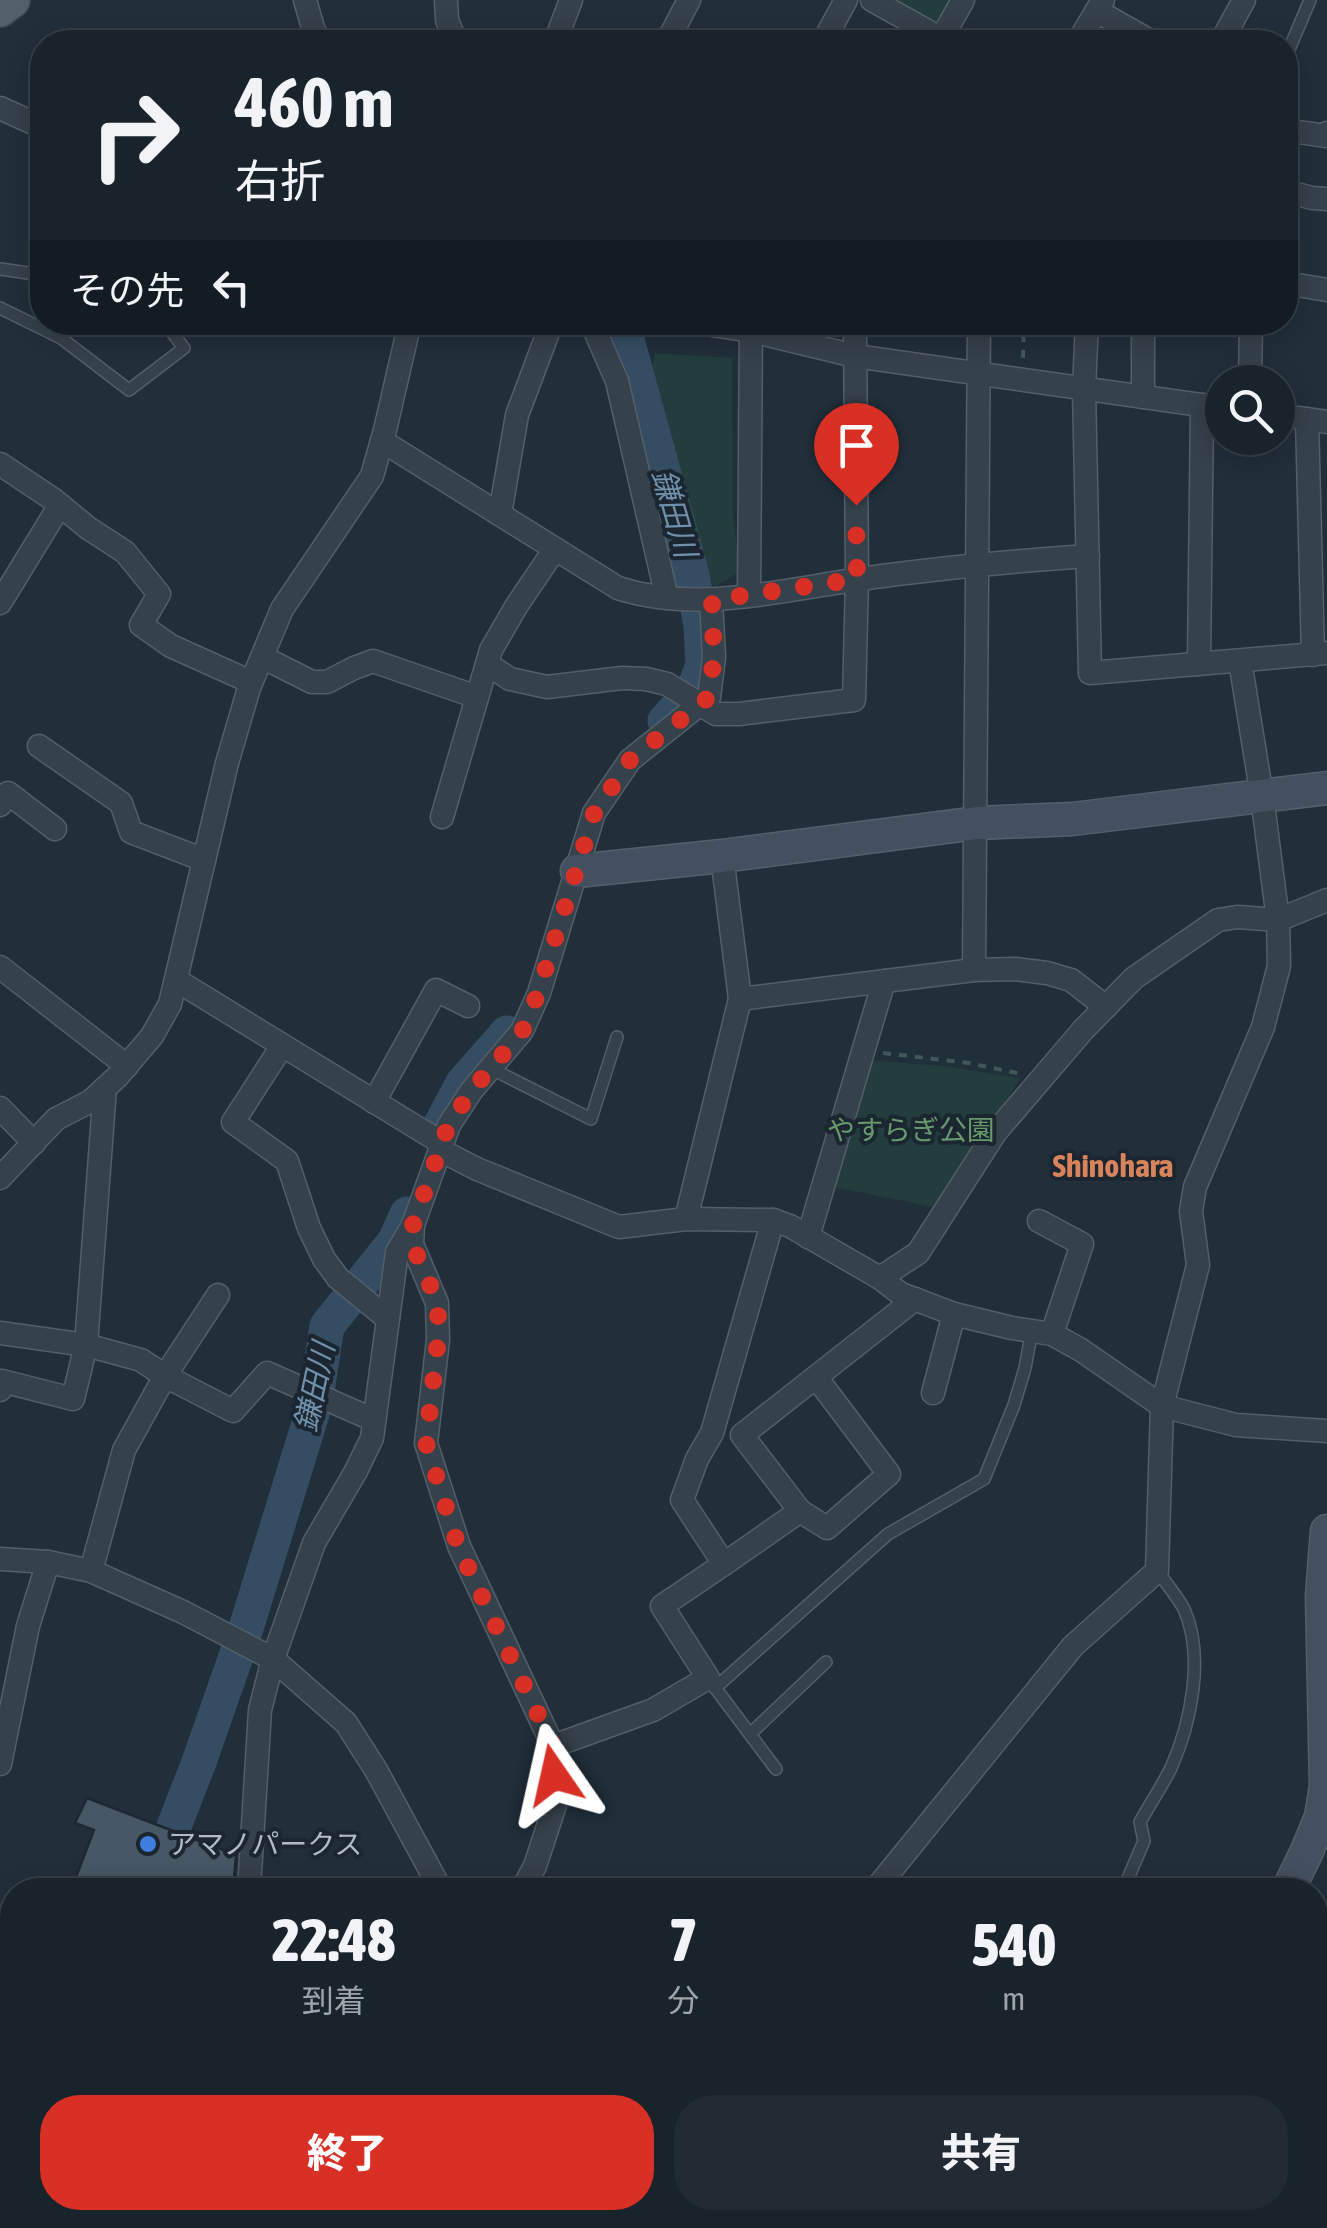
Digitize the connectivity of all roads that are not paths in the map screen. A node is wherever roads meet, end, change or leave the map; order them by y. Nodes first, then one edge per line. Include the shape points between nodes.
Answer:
1 (12, 0) edge
2 (304, 0) edge
3 (446, 0) edge
4 (571, 0) edge
5 (689, 0) edge
6 (846, 0) edge
7 (872, 0) edge
8 (964, 0) edge
9 (1244, 0) edge
10 (1310, 0) edge
11 (1100, 5) edge
12 (0, 9) edge
13 (313, 30) edge
14 (451, 30) edge
15 (560, 30) edge
16 (673, 30) edge
17 (830, 30) edge
18 (925, 30) edge
19 (949, 30) edge
20 (1085, 30) edge
21 (1135, 30) edge
22 (1228, 30) edge
23 (1297, 30) edge
24 (0, 108) edge
25 (30, 121) edge
26 (1298, 132) edge
27 (1327, 133) edge
28 (1298, 194) edge
29 (1327, 199) edge
30 (0, 270) edge
31 (30, 274) edge
32 (1298, 286) edge
33 (1327, 290) edge
34 (0, 308) edge
35 (30, 323) edge
36 (55, 335) edge
37 (174, 335) edge
38 (407, 335) edge
39 (547, 335) edge
40 (597, 335) edge
41 (751, 335) edge
42 (780, 335) edge
43 (855, 335) edge
44 (980, 335) edge
45 (1086, 335) edge
46 (1143, 335) edge
47 (1251, 335) edge
48 (856, 356) junction
49 (1250, 365) edge
50 (979, 374) junction
51 (1084, 389) junction
52 (1142, 397) junction
53 (1205, 405) edge
54 (1317, 421) edge
55 (382, 441) junction
56 (1210, 455) edge
57 (0, 464) edge
58 (60, 506) junction
59 (500, 514) junction
60 (556, 549) junction
61 (1088, 556) junction
62 (978, 563) junction
63 (857, 579) junction
64 (749, 595) junction
65 (667, 598) junction
66 (712, 600) junction
67 (0, 603) edge
68 (1320, 654) edge
69 (262, 657) junction
70 (1240, 661) junction
71 (487, 664) junction
72 (1199, 664) junction
73 (252, 682) junction
74 (477, 697) junction
75 (700, 703) junction
76 (40, 746) dead end
77 (1327, 788) edge
78 (1262, 796) junction
79 (0, 805) edge
80 (442, 817) dead end
81 (977, 823) junction
82 (55, 830) dead end
83 (722, 856) junction
84 (204, 860) junction
85 (577, 871) junction
86 (1327, 900) edge
87 (1278, 920) junction
88 (0, 967) edge
89 (974, 970) junction
90 (176, 980) junction
91 (884, 981) junction
92 (740, 999) junction
93 (468, 1006) dead end
94 (1106, 1008) junction
95 (617, 1037) dead end
96 (282, 1046) junction
97 (126, 1066) junction
98 (490, 1068) junction
99 (105, 1088) junction
100 (374, 1102) junction
101 (0, 1108) edge
102 (34, 1143) junction
103 (441, 1147) junction
104 (0, 1178) edge
105 (686, 1218) junction
106 (774, 1220) junction
107 (1038, 1220) dead end
108 (413, 1225) junction
109 (808, 1237) junction
110 (880, 1278) junction
111 (218, 1295) dead end
112 (915, 1300) junction
113 (954, 1314) junction
114 (388, 1318) junction
115 (1042, 1332) junction
116 (0, 1333) edge
117 (86, 1345) junction
118 (165, 1376) junction
119 (816, 1377) junction
120 (0, 1390) edge
121 (933, 1393) dead end
122 (1162, 1406) junction
123 (374, 1420) junction
124 (1327, 1431) edge
125 (800, 1511) junction
126 (1326, 1540) edge
127 (0, 1559) edge
128 (48, 1562) junction
129 (724, 1564) junction
130 (91, 1571) junction
131 (1157, 1571) junction
132 (273, 1660) junction
133 (826, 1662) dead end
134 (712, 1683) junction
135 (750, 1734) junction
136 (553, 1746) junction
137 (0, 1764) edge
138 (776, 1769) dead end
139 (250, 1878) edge
140 (435, 1878) edge
141 (529, 1878) edge
142 (885, 1878) edge
143 (1127, 1878) edge
144 (1294, 1878) edge

1 - 12 main road
2 - 13 street
3 - 14 street
4 - 15 street
5 - 16 street
6 - 17 street
7 - 18 street
8 - 19 street
9 - 22 street
10 - 23 lane
11 - 20 street
11 - 21 street
24 - 25 street
26 - 27 street
28 - 29 street
30 - 31 lane
32 - 33 street
34 - 35 lane
36 - 37 lane via 128,390 184,348
38 - 55 street
39 - 59 street via 517,415
40 - 65 street via 617,382
41 - 64 street
42 - 48 street
43 - 48 street
44 - 50 street
45 - 51 street
46 - 52 street
47 - 49 street
48 - 50 street
48 - 63 street
50 - 51 street
50 - 62 street
51 - 52 street
51 - 61 street
52 - 53 street
54 - 68 street
55 - 59 street
55 - 69 street via 372,476 282,610
56 - 72 street
57 - 58 street
58 - 67 street
58 - 73 street via 125,552 160,594 142,626
59 - 60 street
60 - 65 street via 618,588
60 - 71 street
61 - 62 street
61 - 72 street via 1090,673
62 - 63 street
62 - 81 street
63 - 64 street
63 - 75 street via 854,700 739,714 716,714
64 - 66 street
65 - 66 street
66 - 75 street via 714,657 709,697
68 - 70 street
69 - 73 street
69 - 74 street via 312,682 373,662
70 - 72 street
70 - 78 street
71 - 74 street
71 - 75 street via 547,687 646,679
73 - 84 street
74 - 80 street
75 - 85 street via 630,760 594,814
76 - 84 street via 120,803 131,832
77 - 78 street
78 - 81 street
78 - 87 street
79 - 82 street via 8,793
81 - 83 street
81 - 89 street
83 - 85 street
83 - 92 street
84 - 90 street
85 - 98 street via 522,1032
86 - 87 street
87 - 94 street via 1218,920 1134,978
87 - 122 street via 1279,966 1263,1026 1196,1187 1198,1266
88 - 97 street
89 - 91 street
89 - 94 street via 1047,972 1071,980
90 - 96 street
90 - 97 street via 152,1036
91 - 92 street
91 - 109 street
92 - 105 street
93 - 100 street via 436,990
94 - 110 street via 995,1132 918,1253
95 - 98 lane via 591,1119
96 - 100 street
96 - 114 street via 233,1122 287,1161 324,1258 338,1278
97 - 99 street
98 - 103 street via 448,1126
99 - 102 street via 56,1119
99 - 117 street
100 - 103 street
101 - 102 street
102 - 104 street
103 - 105 street via 477,1169 620,1227
103 - 108 street
105 - 106 street
106 - 109 street
106 - 129 street via 712,1433 682,1500
107 - 115 street via 1082,1244
108 - 114 street via 397,1252
108 - 136 street via 412,1244 438,1303 426,1443 458,1546
109 - 110 street
110 - 112 street
111 - 118 street
112 - 113 street
112 - 119 street
113 - 115 street
113 - 121 street
114 - 123 street
115 - 122 street via 1081,1350
115 - 134 lane via 984,1479 888,1534
116 - 117 street
117 - 118 street via 141,1360
117 - 120 street via 73,1399 2,1381
118 - 123 street via 233,1411 267,1374
118 - 130 street via 124,1450
119 - 125 street via 742,1435
119 - 125 street via 889,1474 828,1528
122 - 124 street via 1236,1425
122 - 131 street
123 - 132 street via 356,1471 314,1543
125 - 129 street
126 - 144 street via 1326,1786 1321,1817
127 - 128 street
128 - 130 street
128 - 137 street
129 - 134 street via 662,1606
130 - 132 street
131 - 142 street via 1074,1646
131 - 143 lane via 1184,1610 1193,1694 1171,1767 1140,1822 1144,1841
132 - 139 street via 260,1710
132 - 140 street via 346,1723
133 - 135 lane
134 - 135 lane
134 - 136 street
135 - 138 lane
136 - 141 street via 555,1805

